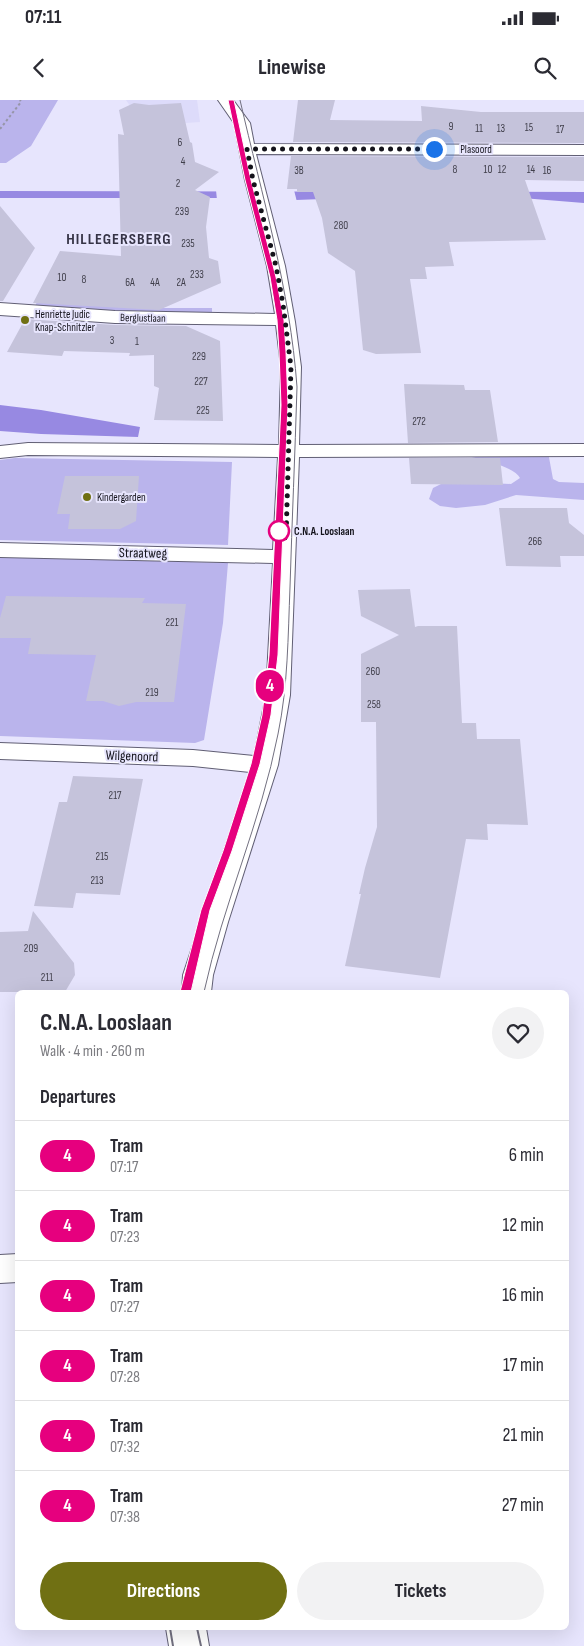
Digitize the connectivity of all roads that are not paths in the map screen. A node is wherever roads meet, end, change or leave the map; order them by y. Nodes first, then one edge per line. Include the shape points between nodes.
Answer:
1 (225, 100) edge
2 (248, 106) dead end
3 (242, 123) junction
4 (247, 149) junction
5 (584, 150) edge
6 (0, 295) edge
7 (0, 309) edge
8 (284, 313) junction
9 (584, 450) edge
10 (289, 451) junction
11 (0, 452) edge
12 (0, 550) edge
13 (285, 557) junction
14 (0, 751) edge
15 (265, 765) junction
16 (196, 990) edge
17 (15, 1268) edge
18 (0, 1269) edge
19 (186, 1630) edge
20 (188, 1646) edge

1 - 3 street
2 - 3 street
3 - 4 street
4 - 5 street, Plasoord
4 - 8 street via 276,266
6 - 8 street, Berglustlaan via 151,304 278,306
7 - 8 street, Berglustlaan via 115,317 280,320
8 - 10 street via 291,367
9 - 10 street
10 - 11 street via 28,449
10 - 13 street
12 - 13 street, Straatweg
13 - 15 street via 278,695
14 - 15 street, Wilgenoord via 193,758
15 - 16 street via 214,922
17 - 18 street
19 - 20 street

